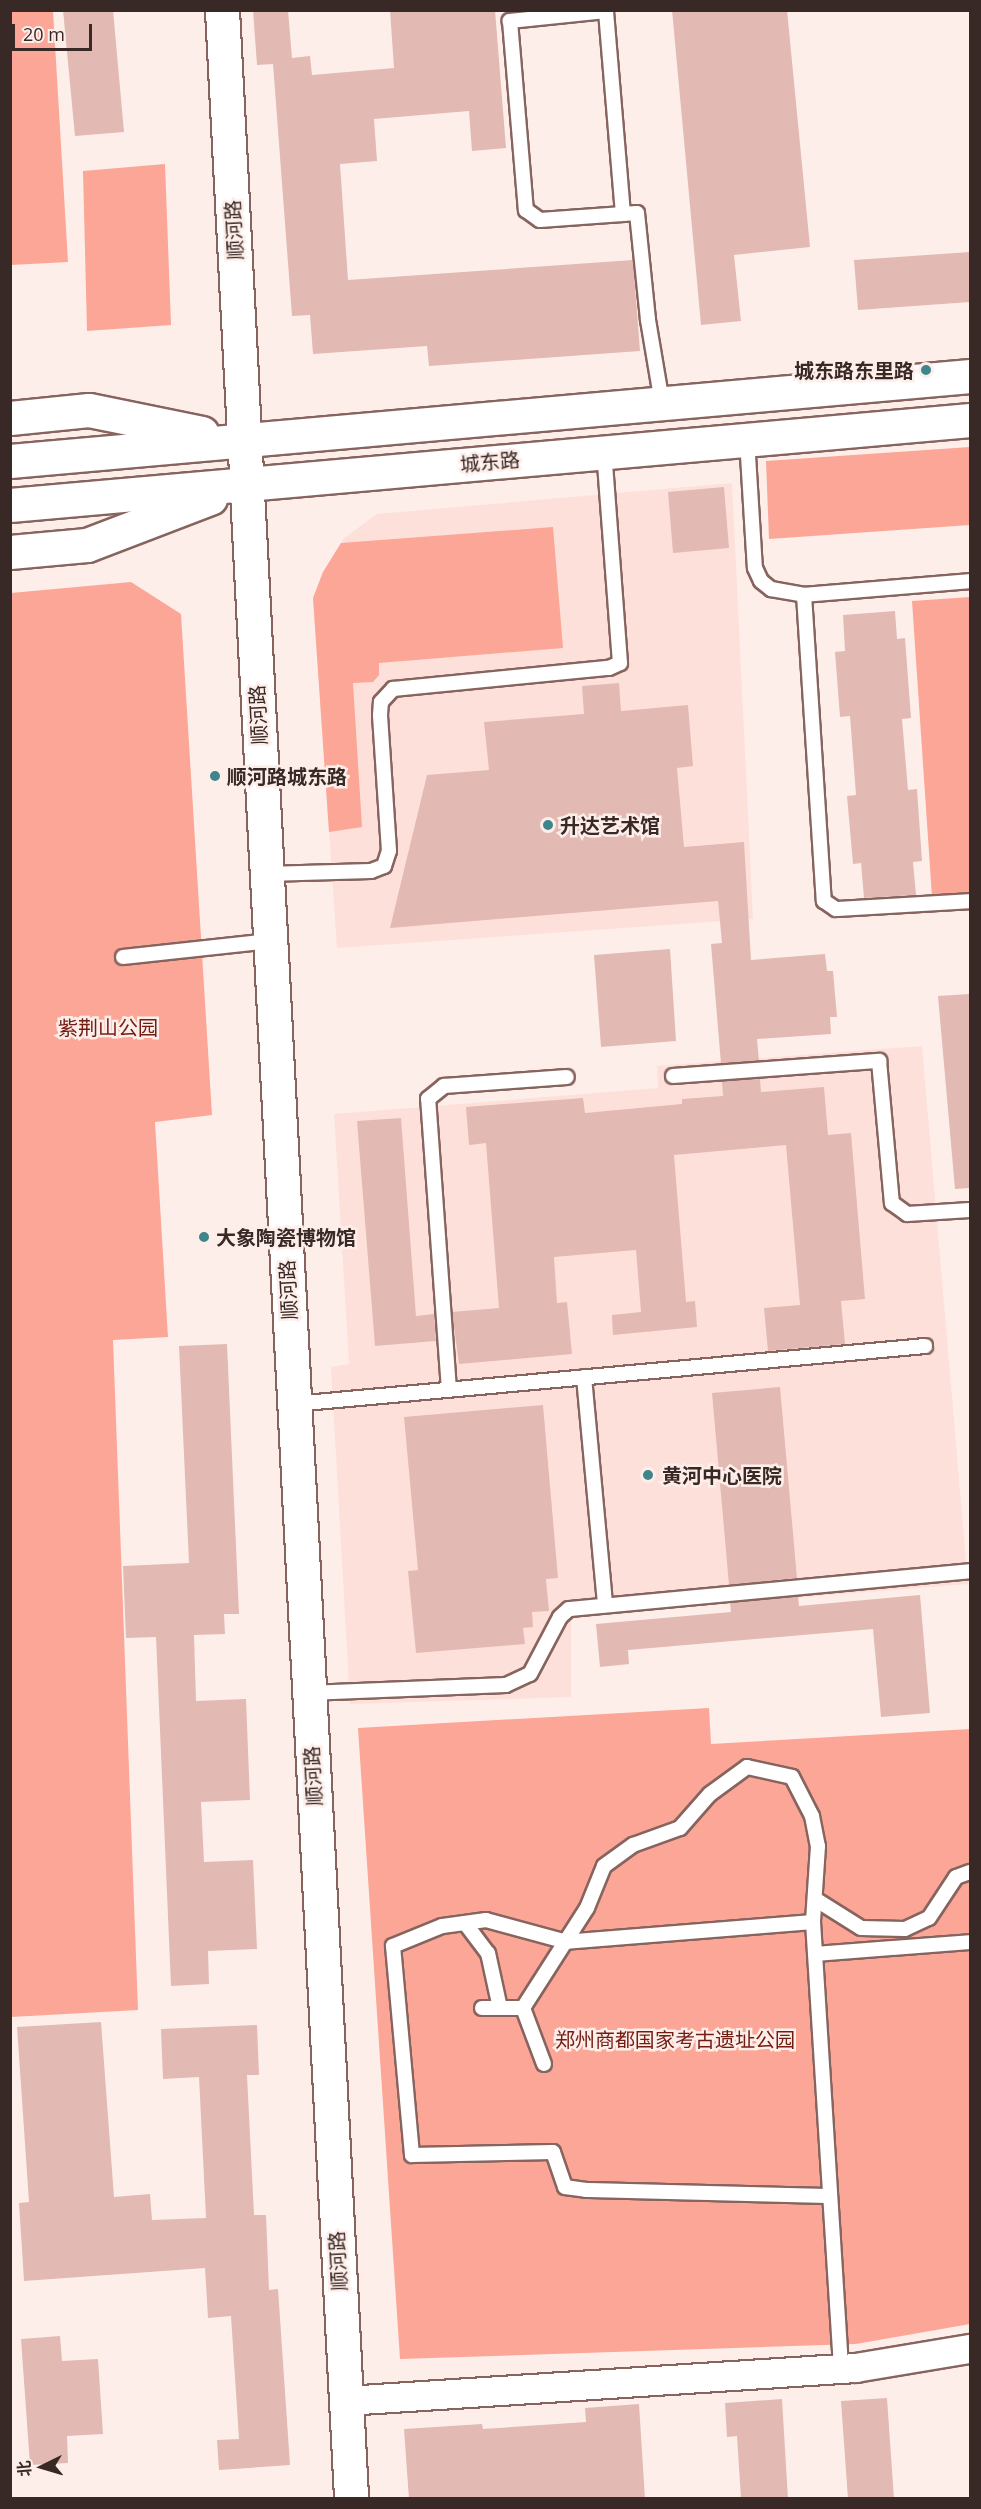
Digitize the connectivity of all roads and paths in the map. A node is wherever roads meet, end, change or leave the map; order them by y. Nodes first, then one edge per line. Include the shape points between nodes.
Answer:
1 (222, 10) edge
2 (623, 214) junction
3 (970, 376) edge
4 (662, 403) junction
5 (10, 418) edge
6 (970, 420) edge
7 (242, 440) junction
8 (747, 440) junction
9 (604, 452) junction
10 (10, 461) edge
11 (246, 484) junction
12 (10, 505) edge
13 (10, 552) edge
14 (970, 581) edge
15 (804, 595) junction
16 (266, 874) junction
17 (970, 901) edge
18 (270, 941) junction
19 (123, 957) dead end
20 (673, 1076) dead end
21 (567, 1077) dead end
22 (970, 1210) edge
23 (925, 1346) dead end
24 (584, 1377) junction
25 (449, 1390) junction
26 (294, 1404) junction
27 (970, 1571) edge
28 (605, 1605) junction
29 (308, 1693) junction
30 (970, 1872) edge
31 (815, 1899) junction
32 (813, 1922) junction
33 (465, 1923) junction
34 (567, 1941) junction
35 (970, 1942) edge
36 (815, 1954) junction
37 (482, 2008) dead end
38 (500, 2008) junction
39 (523, 2008) junction
40 (544, 2064) dead end
41 (830, 2196) junction
42 (970, 2349) edge
43 (841, 2369) junction
44 (346, 2401) junction
45 (351, 2499) edge

1 - 7 street, 顺河路
2 - 2 lane via 606,10 510,21 529,216 540,220
2 - 4 lane via 637,213 648,320
3 - 4 street
4 - 7 street
5 - 7 street via 89,410
6 - 8 street, 城东路
7 - 10 street
7 - 11 street, 顺河路
8 - 9 street, 城东路
8 - 15 lane via 755,568 761,581 771,589
9 - 11 street, 城东路
9 - 16 lane via 620,663 609,668 393,689 381,702 380,715 389,850 384,866 371,871
11 - 12 street, 城东路
11 - 13 street via 87,545
11 - 16 street, 顺河路
14 - 15 lane
15 - 17 lane via 824,901 836,909
16 - 18 street, 顺河路
18 - 19 lane
18 - 26 street, 顺河路
20 - 22 lane via 879,1061 892,1203 907,1214
21 - 25 lane via 444,1086 428,1099
23 - 24 lane
24 - 25 lane
24 - 28 lane
25 - 26 lane
26 - 29 street, 顺河路
27 - 28 lane
28 - 29 lane via 569,1609 560,1617 530,1674 506,1685
29 - 44 street, 顺河路
30 - 31 lane via 956,1876 929,1918 905,1929 861,1928
31 - 32 lane
31 - 34 lane via 818,1846 807,1806 792,1777 747,1767 710,1794 680,1828 633,1845 604,1866 587,1908
32 - 34 lane
32 - 36 lane
33 - 34 lane via 486,1920
33 - 38 lane via 488,1953
33 - 41 lane via 442,1926 393,1946 412,2155 553,2152 565,2187 586,2190
34 - 39 lane
35 - 36 lane
36 - 41 lane
37 - 38 lane
38 - 39 lane
39 - 40 lane
41 - 43 lane
42 - 43 street
43 - 44 street
44 - 45 street, 顺河路

